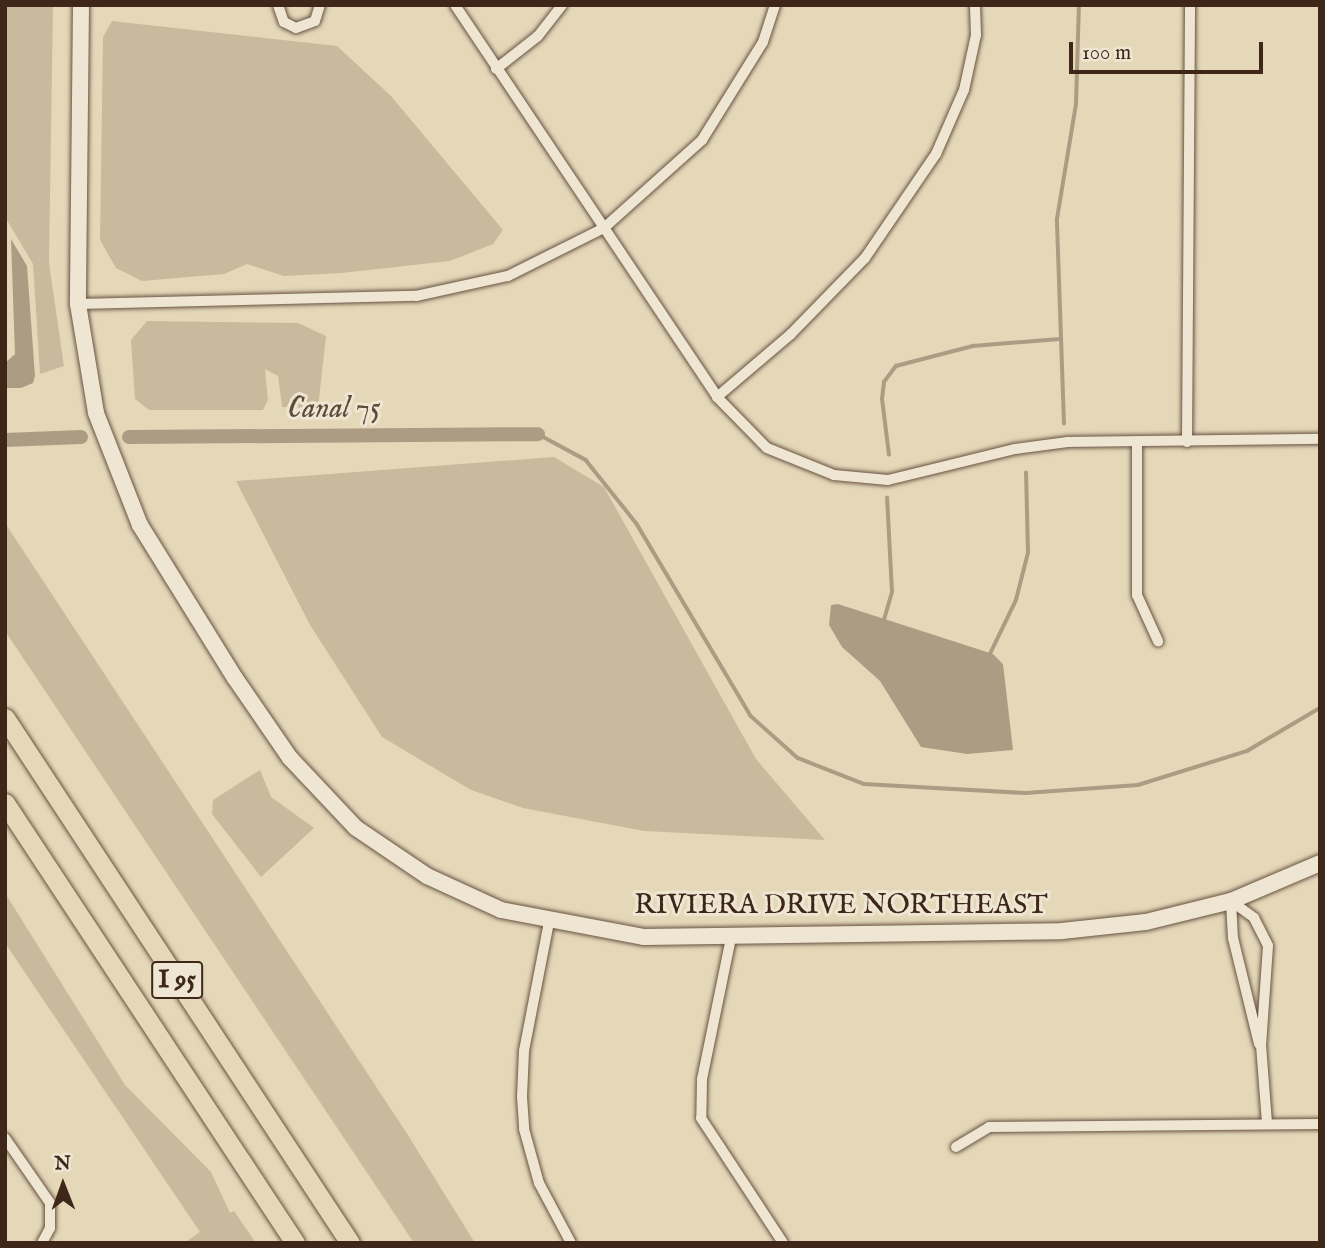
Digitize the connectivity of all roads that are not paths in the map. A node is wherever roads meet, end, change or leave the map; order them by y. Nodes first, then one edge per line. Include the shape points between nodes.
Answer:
1 (81, 5) edge
2 (278, 5) edge
3 (320, 5) edge
4 (455, 5) edge
5 (562, 5) edge
6 (775, 5) edge
7 (975, 5) edge
8 (1190, 5) edge
9 (496, 69) junction
10 (604, 228) junction
11 (78, 304) junction
12 (717, 397) junction
13 (1320, 439) edge
14 (1137, 441) junction
15 (1187, 442) junction
16 (1158, 641) dead end
17 (5, 718) edge
18 (5, 803) edge
19 (1320, 863) edge
20 (1231, 901) junction
21 (549, 922) junction
22 (732, 933) junction
23 (1261, 1045) junction
24 (1267, 1123) junction
25 (1320, 1124) edge
26 (5, 1138) edge
27 (956, 1147) dead end
28 (42, 1243) edge
29 (295, 1243) edge
30 (350, 1243) edge
31 (571, 1243) edge
32 (783, 1243) edge

1 - 11 street, RIVIERA DRIVE NORTHEAST
2 - 3 street via 284,22 296,28 315,21
4 - 9 street
5 - 9 street via 538,36
6 - 10 street via 762,42 702,140
7 - 12 street via 976,35 964,90 936,154 865,258 791,334
8 - 15 street
9 - 10 street
10 - 11 street via 508,276 416,296
10 - 12 street
11 - 21 street, RIVIERA DRIVE NORTHEAST via 96,413 139,523 290,758 355,827 427,876 501,910
12 - 14 street via 767,448 834,475 887,480 1015,449 1068,442
13 - 15 street
14 - 15 street
14 - 16 street via 1137,595
17 - 30 highway, I 95
18 - 29 highway, I 95
19 - 20 street, RIVIERA DRIVE NORTHEAST
20 - 22 street, RIVIERA DRIVE NORTHEAST via 1146,922 1062,931
20 - 23 street via 1233,938
20 - 23 street via 1254,918 1268,946
21 - 22 street, RIVIERA DRIVE NORTHEAST via 644,937
21 - 31 street via 524,1051 524,1129 539,1183
22 - 32 street via 702,1079 701,1118
23 - 24 street
24 - 25 street
24 - 27 street via 989,1127
26 - 28 street via 50,1203 50,1228

